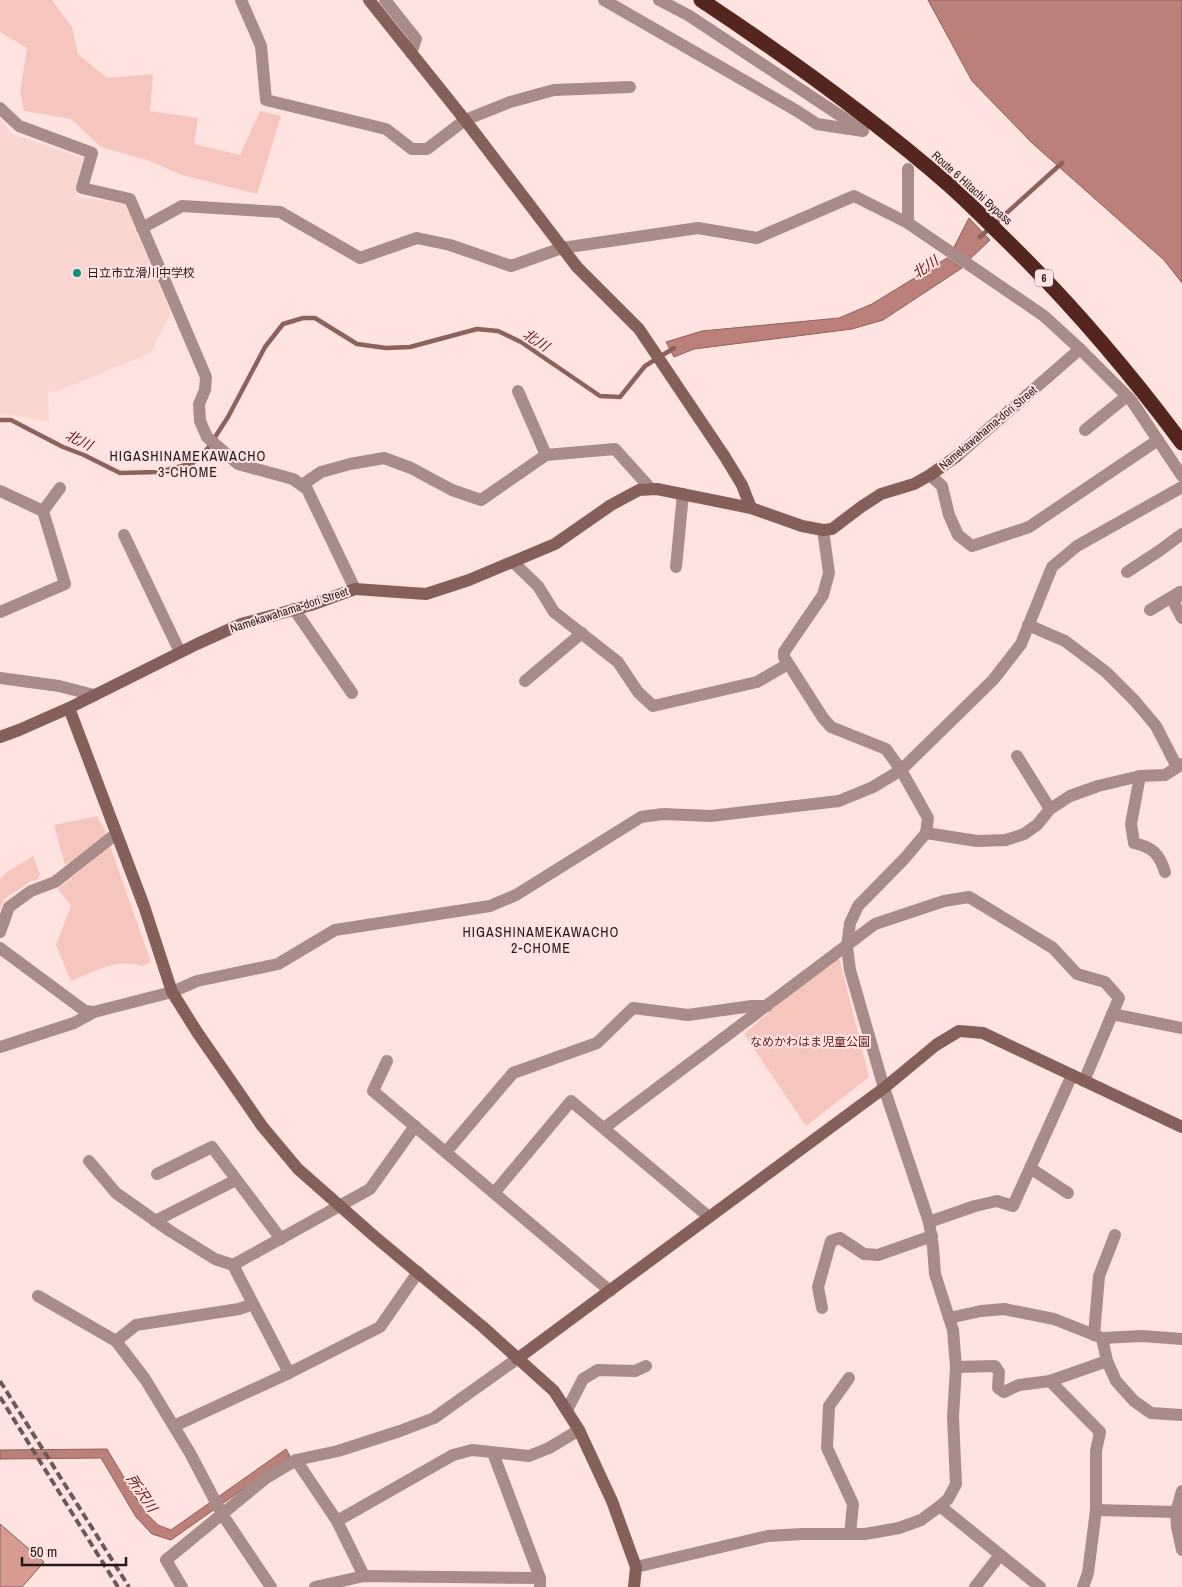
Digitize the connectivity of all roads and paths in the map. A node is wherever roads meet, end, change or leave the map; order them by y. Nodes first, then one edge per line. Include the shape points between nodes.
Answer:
1 (240, 0) edge
2 (369, 0) edge
3 (385, 0) edge
4 (604, 0) edge
5 (659, 0) edge
6 (701, 0) edge
7 (411, 53) junction
8 (630, 87) dead end
9 (0, 108) edge
10 (465, 120) junction
11 (908, 169) dead end
12 (908, 223) junction
13 (142, 228) junction
14 (562, 248) junction
15 (1080, 349) junction
16 (518, 391) dead end
17 (1127, 396) junction
18 (1085, 430) dead end
19 (1158, 440) junction
20 (1182, 444) edge
21 (546, 455) junction
22 (930, 475) junction
23 (1182, 476) edge
24 (302, 485) junction
25 (1182, 487) edge
26 (60, 488) dead end
27 (0, 490) edge
28 (651, 490) junction
29 (683, 494) junction
30 (751, 508) junction
31 (43, 511) junction
32 (823, 530) junction
33 (1182, 534) edge
34 (124, 535) dead end
35 (513, 562) junction
36 (676, 567) dead end
37 (1127, 572) dead end
38 (356, 589) junction
39 (1181, 592) edge
40 (294, 609) junction
41 (1150, 610) dead end
42 (0, 612) edge
43 (1182, 618) edge
44 (1028, 625) junction
45 (582, 634) junction
46 (180, 652) junction
47 (788, 664) junction
48 (0, 678) edge
49 (525, 681) dead end
50 (352, 693) dead end
51 (94, 695) junction
52 (69, 708) junction
53 (0, 737) edge
54 (1016, 756) dead end
55 (1180, 765) edge
56 (901, 770) junction
57 (1140, 776) junction
58 (1050, 809) junction
59 (926, 833) junction
60 (116, 834) junction
61 (1165, 872) dead end
62 (0, 932) edge
63 (847, 946) junction
64 (0, 948) edge
65 (172, 992) junction
66 (768, 1006) junction
67 (94, 1012) junction
68 (1112, 1014) junction
69 (1182, 1028) edge
70 (0, 1047) edge
71 (387, 1061) dead end
72 (1072, 1075) junction
73 (1084, 1081) junction
74 (884, 1088) junction
75 (415, 1126) junction
76 (1182, 1127) edge
77 (604, 1128) junction
78 (446, 1152) junction
79 (89, 1161) dead end
80 (1030, 1168) junction
81 (157, 1174) dead end
82 (236, 1180) junction
83 (494, 1192) junction
84 (1068, 1193) dead end
85 (340, 1206) junction
86 (709, 1217) junction
87 (155, 1221) junction
88 (929, 1222) junction
89 (1115, 1235) dead end
90 (932, 1236) junction
91 (281, 1239) junction
92 (233, 1266) junction
93 (418, 1272) junction
94 (610, 1291) junction
95 (38, 1296) dead end
96 (253, 1304) junction
97 (822, 1308) dead end
98 (950, 1318) junction
99 (1098, 1336) junction
100 (1182, 1339) edge
101 (116, 1341) junction
102 (517, 1359) junction
103 (1107, 1360) junction
104 (646, 1366) dead end
105 (956, 1367) junction
106 (289, 1373) junction
107 (849, 1378) dead end
108 (1050, 1381) junction
109 (567, 1410) junction
110 (1182, 1415) edge
111 (174, 1426) junction
112 (579, 1430) junction
113 (493, 1453) junction
114 (296, 1460) junction
115 (1182, 1491) edge
116 (940, 1506) junction
117 (1096, 1510) junction
118 (1176, 1512) junction
119 (222, 1514) junction
120 (337, 1521) junction
121 (850, 1534) junction
122 (1182, 1550) edge
123 (1000, 1555) junction
124 (636, 1567) junction
125 (364, 1576) junction
126 (540, 1582) edge
127 (182, 1587) edge
128 (271, 1587) edge
129 (315, 1587) edge
130 (634, 1587) edge
131 (975, 1587) edge
132 (1040, 1587) edge
133 (1083, 1587) edge

1 - 10 street via 261,46 266,100 386,130 412,148 427,149
2 - 7 street
3 - 7 street via 416,39
4 - 5 street via 817,124 863,130 688,15
6 - 20 highway, Route 6 Hitachi Bypass / 6 via 812,76 950,186 1045,279 1113,354
7 - 10 street
8 - 10 street via 554,90 510,102
9 - 13 street via 19,126 92,153 82,188 130,199
10 - 14 street
11 - 12 street
12 - 14 street via 854,196 757,238 698,228
12 - 15 street via 1044,316
13 - 14 street via 182,206 280,212 360,258 417,238 450,245 511,266
13 - 24 street via 206,377 206,390 199,404 200,421 207,437 238,464 293,479
14 - 30 street via 639,329 742,485
15 - 17 street
15 - 22 street, Namekawahama-dori Street via 957,456
16 - 21 street
17 - 18 street
17 - 19 street
19 - 22 street via 1029,527 972,546 958,535 942,486
19 - 23 street
21 - 24 street via 480,500 384,458 320,472
21 - 28 street via 615,449
22 - 32 street, Namekawahama-dori Street via 914,484 881,494 832,529
24 - 38 street via 307,489
25 - 44 street via 1077,546 1052,567
26 - 31 street
27 - 31 street
28 - 29 street, Namekawahama-dori Street
28 - 35 street, Namekawahama-dori Street via 639,490 611,505 555,544
29 - 30 street, Namekawahama-dori Street
29 - 36 street
30 - 32 street, Namekawahama-dori Street
31 - 42 street via 65,584
32 - 47 street via 830,573 823,595 784,652
33 - 37 street
34 - 46 street
35 - 38 street, Namekawahama-dori Street via 426,594
35 - 45 street via 538,586 554,612
38 - 40 street, Namekawahama-dori Street
39 - 41 street
39 - 43 street via 1174,603
40 - 46 street, Namekawahama-dori Street via 241,624
40 - 50 street
44 - 55 street via 1065,641 1106,672 1156,726
44 - 56 street via 1021,644 993,680
45 - 47 street via 618,662 638,692 653,706 758,682
45 - 49 street
46 - 51 street, Namekawahama-dori Street
47 - 56 street via 831,727 886,749
48 - 51 street via 59,686
51 - 52 street, Namekawahama-dori Street
52 - 53 street, Namekawahama-dori Street
52 - 60 street
54 - 58 street
55 - 57 street via 1166,775
56 - 59 street via 928,818
56 - 65 street via 839,802 711,816 663,814 641,817 516,895 490,906 335,930 278,964 197,981
57 - 58 street via 1070,796
57 - 61 street via 1131,824 1134,842 1154,851
58 - 59 street via 1037,825 1006,840 976,841
59 - 63 street via 858,906 850,924
60 - 62 street via 55,882 31,891 10,907
60 - 65 street
63 - 66 street
63 - 68 street via 875,924 944,901 969,897 1053,948 1076,974 1105,982 1119,998
63 - 74 street via 850,970
64 - 67 street via 86,1011
65 - 67 street
65 - 85 street via 262,1126 298,1169
66 - 77 street
66 - 78 street via 688,1015 633,1008 597,1042 513,1073
67 - 70 street via 74,1023
68 - 69 street
68 - 73 street
71 - 75 street via 373,1091
72 - 73 street
72 - 74 street via 983,1033 959,1031 936,1045
72 - 80 street
73 - 76 street
74 - 86 street
74 - 88 street
75 - 78 street
75 - 85 street via 370,1189
77 - 83 street via 571,1101
77 - 86 street
78 - 83 street
79 - 87 street via 116,1193
80 - 84 street
80 - 88 street via 1013,1206 997,1201
81 - 82 street via 212,1147
82 - 87 street
82 - 91 street
83 - 94 street
85 - 91 street
85 - 93 street
86 - 94 street
87 - 92 street via 215,1260
88 - 90 street
89 - 99 street via 1099,1276
90 - 97 street via 878,1255 864,1254 840,1238 831,1241 818,1288
90 - 98 street via 935,1274
91 - 92 street
92 - 96 street
93 - 102 street
93 - 106 street via 380,1327
94 - 102 street
95 - 101 street
96 - 101 street via 136,1325
96 - 106 street
98 - 99 street via 1004,1309 1054,1319
98 - 105 street
99 - 100 street
99 - 103 street
101 - 111 street via 145,1379
102 - 109 street via 550,1387
102 - 114 street via 434,1418 338,1451
103 - 108 street
103 - 110 street via 1116,1381 1134,1401 1151,1413
104 - 109 street via 635,1371 598,1370 583,1379
105 - 108 street via 995,1366 999,1372 998,1388 1004,1392 1020,1385
105 - 116 street via 956,1484
106 - 111 street
107 - 121 street via 829,1406 828,1448 853,1504
108 - 117 street via 1100,1432 1096,1452
109 - 112 street
111 - 119 street
112 - 113 street via 550,1448 529,1456
112 - 124 street via 612,1501
113 - 120 street via 472,1450 453,1455
113 - 126 street
114 - 119 street via 266,1478
114 - 120 street
115 - 118 street
116 - 121 street via 921,1520 899,1528
116 - 123 street
117 - 118 street
117 - 133 street via 1088,1573
118 - 122 street
119 - 127 street via 166,1560
119 - 128 street
120 - 125 street
121 - 124 street via 768,1536
123 - 131 street
123 - 132 street
124 - 130 street
125 - 126 street
125 - 129 street

